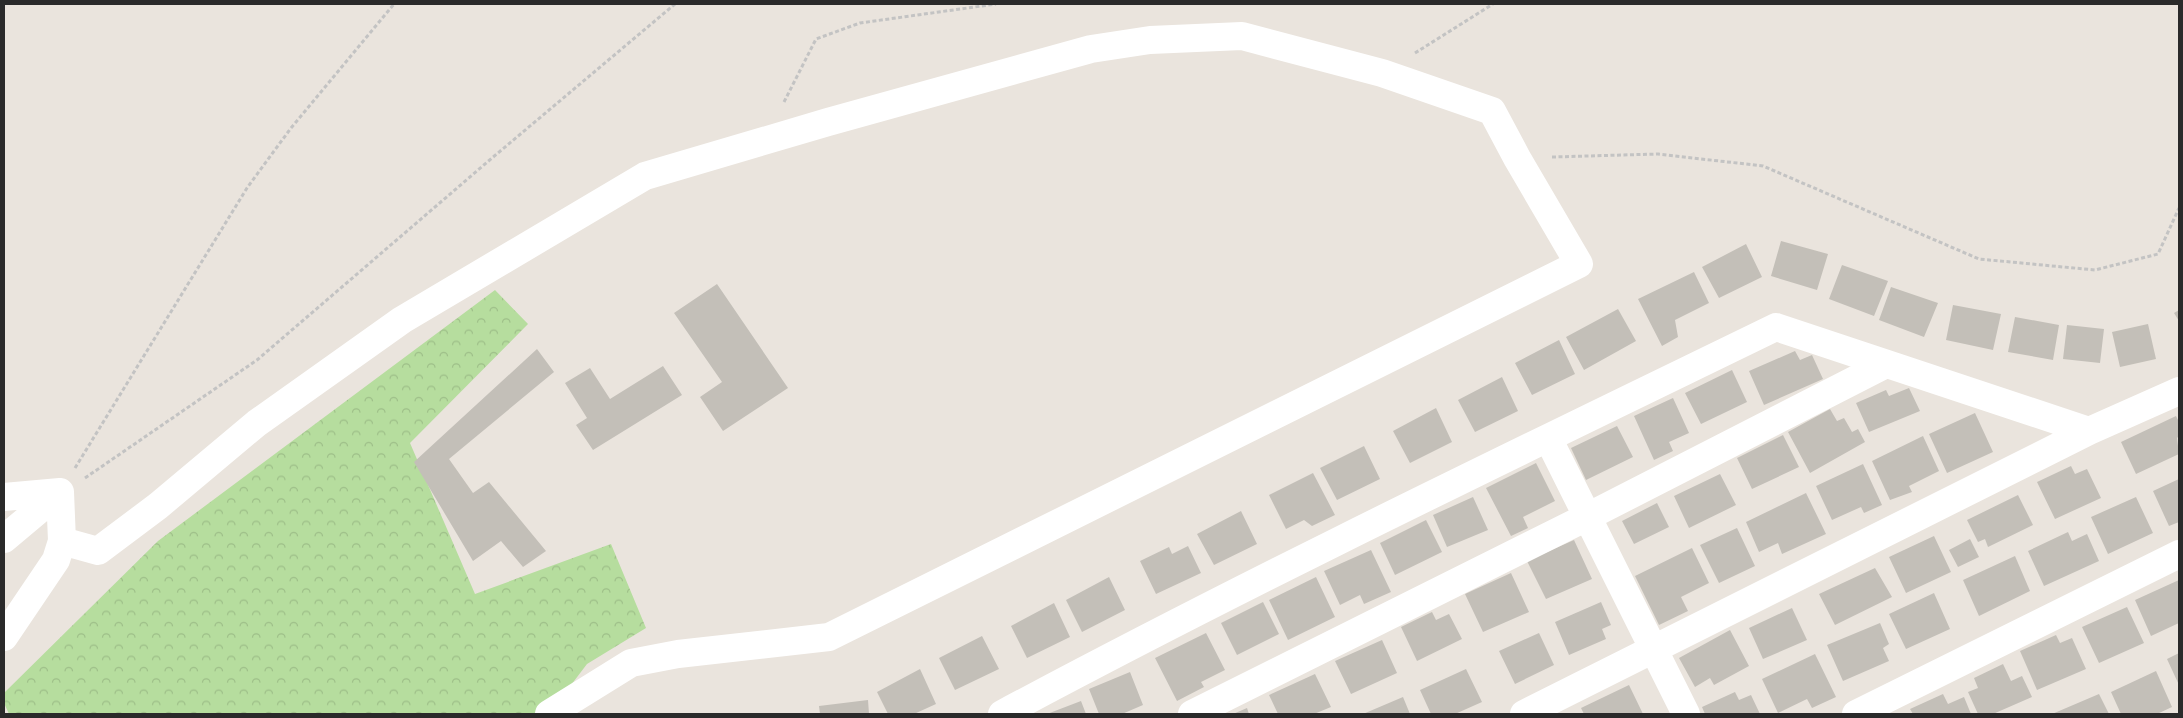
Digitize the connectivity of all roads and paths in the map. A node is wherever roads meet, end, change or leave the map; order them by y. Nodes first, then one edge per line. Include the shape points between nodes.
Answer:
1 (394, 4) edge
2 (675, 4) edge
3 (996, 4) edge
4 (1493, 4) edge
5 (1382, 74) junction
6 (764, 141) junction
7 (1517, 158) junction
8 (2179, 208) edge
9 (1886, 364) junction
10 (2178, 394) edge
11 (2089, 431) junction
12 (1548, 438) junction
13 (60, 492) junction
14 (4, 497) edge
15 (1587, 517) junction
16 (4, 539) edge
17 (62, 541) junction
18 (2179, 554) edge
19 (4, 637) edge
20 (1652, 649) junction
21 (549, 714) edge
22 (1002, 714) edge
23 (1192, 714) edge
24 (1524, 714) edge
25 (1686, 714) edge
26 (1856, 714) edge

1 - 13 path via 291,128 247,188
2 - 13 path via 257,360 99,470
3 - 6 path via 860,22 816,39
4 - 5 path
5 - 6 street via 1242,36 1150,40 1091,49
5 - 7 street via 1492,111
6 - 17 street via 645,176 402,320 257,423 158,506 98,551
7 - 8 path via 1658,154 1763,166 1979,259 2095,270 2158,254
7 - 21 street via 1579,264 828,637 631,662
9 - 11 street
9 - 12 street via 1776,327
9 - 15 street
10 - 11 street
11 - 20 street
12 - 15 street
12 - 22 street via 1127,647
13 - 14 street
13 - 16 street
13 - 17 street
15 - 20 street
15 - 23 street
17 - 19 street via 56,560
18 - 26 street
20 - 24 street
20 - 25 street

